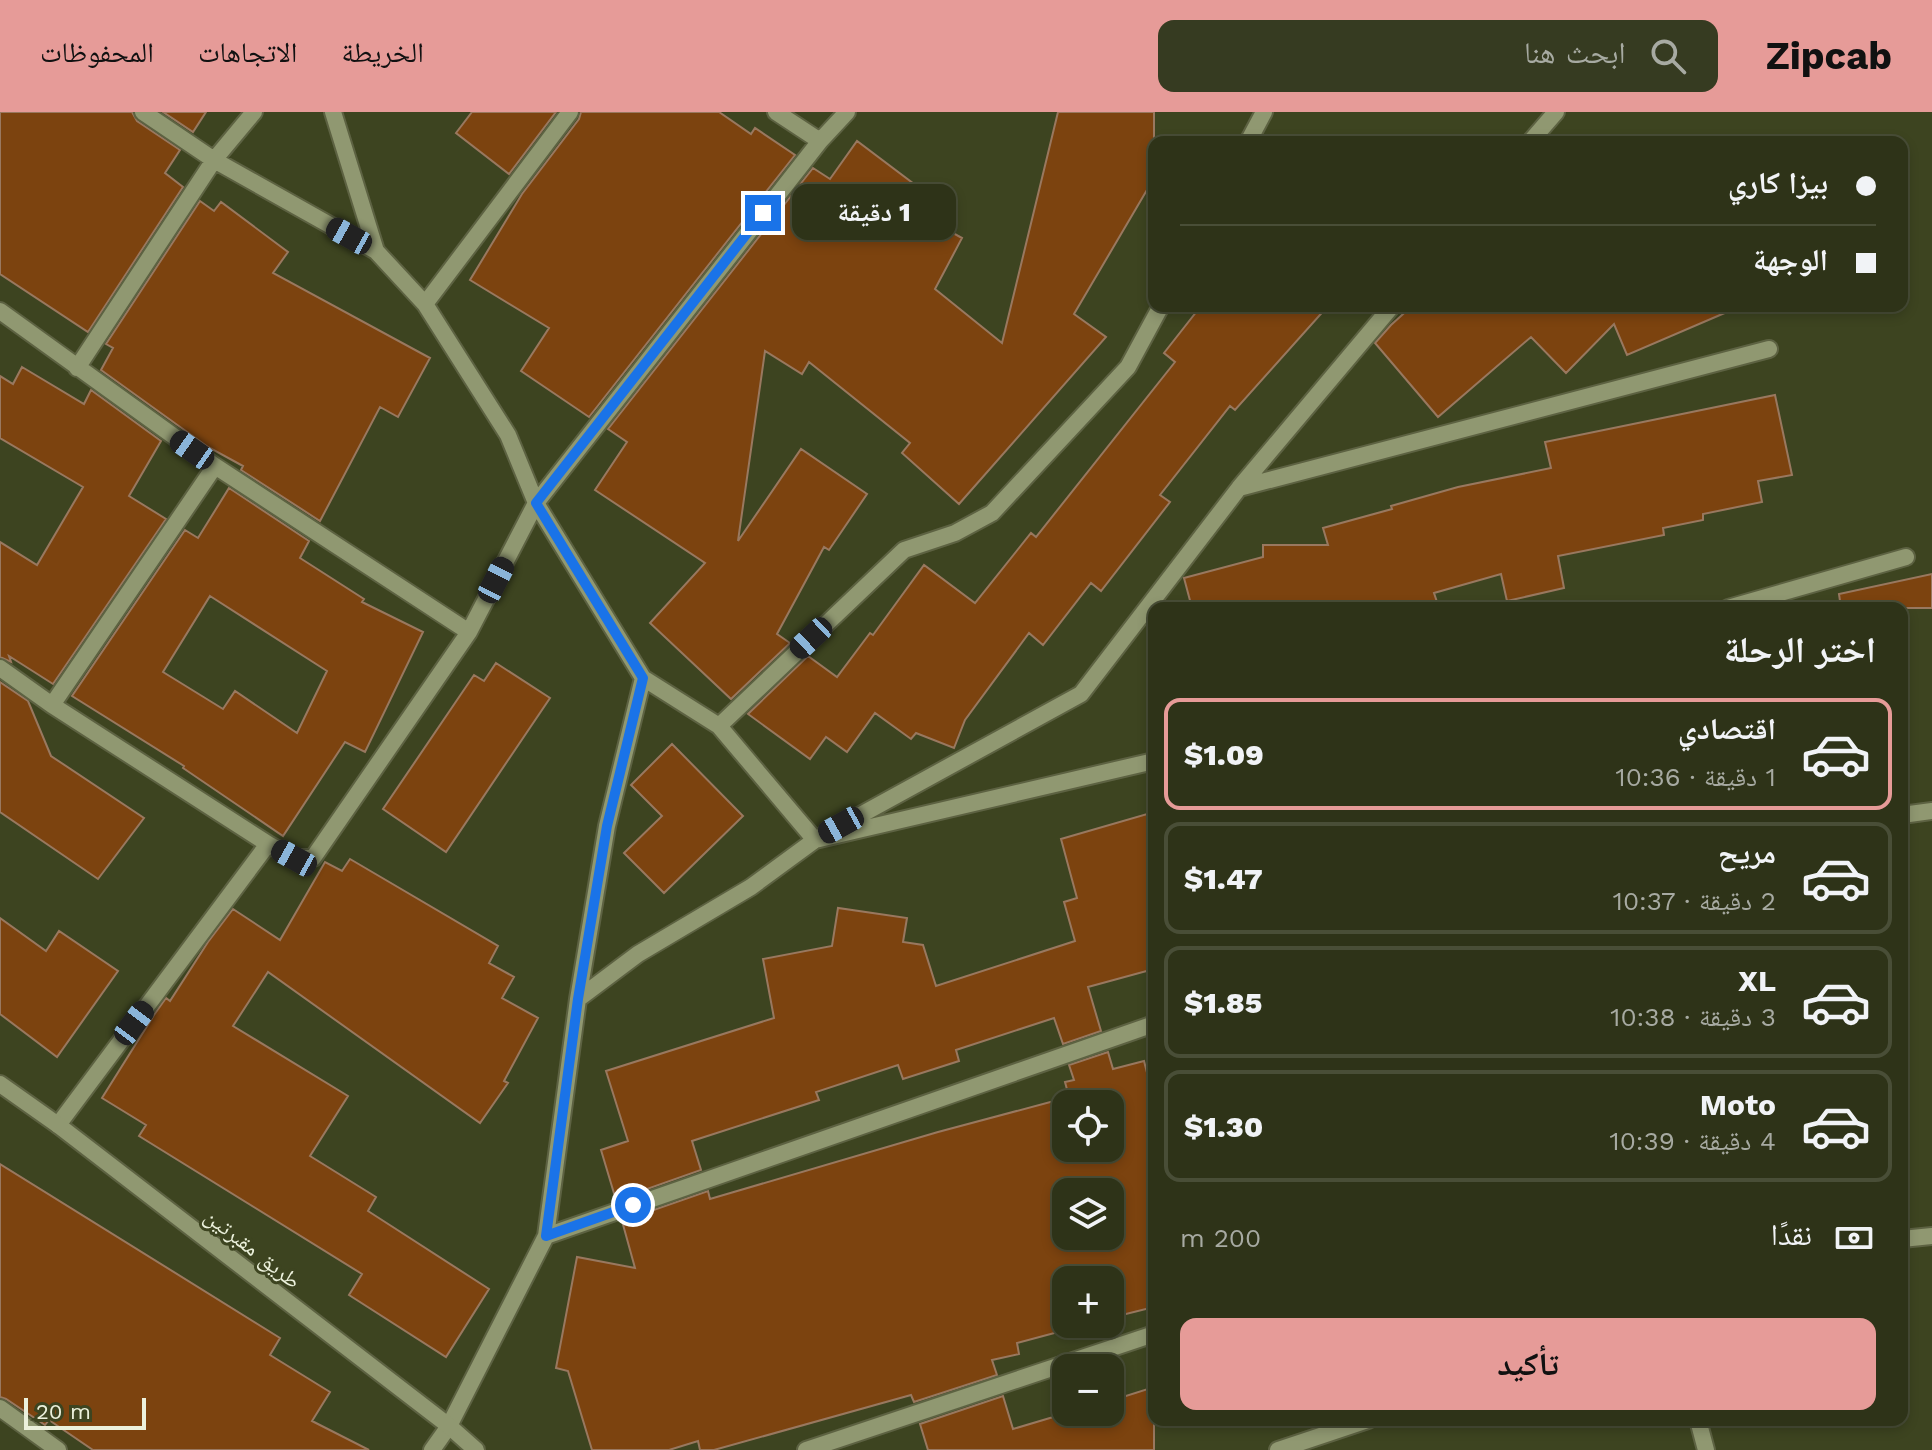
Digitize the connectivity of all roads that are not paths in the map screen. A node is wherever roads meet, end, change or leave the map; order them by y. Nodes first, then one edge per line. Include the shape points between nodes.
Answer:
1 (143, 112) edge
2 (254, 112) edge
3 (333, 112) edge
4 (570, 112) edge
5 (776, 112) edge
6 (847, 112) edge
7 (1264, 112) edge
8 (1556, 112) edge
9 (1251, 136) edge
10 (1535, 136) edge
11 (820, 141) junction
12 (214, 160) junction
13 (376, 251) junction
14 (425, 304) junction
15 (0, 311) edge
16 (1158, 312) edge
17 (1387, 312) edge
18 (1769, 349) dead end
19 (77, 368) junction
20 (215, 466) junction
21 (1239, 488) junction
22 (536, 503) junction
23 (1906, 557) dead end
24 (1152, 602) edge
25 (1749, 602) edge
26 (1148, 607) edge
27 (469, 632) junction
28 (0, 668) edge
29 (643, 678) junction
30 (52, 705) junction
31 (719, 726) junction
32 (1148, 762) edge
33 (1932, 811) edge
34 (1908, 814) edge
35 (815, 840) junction
36 (268, 844) junction
37 (578, 999) junction
38 (1148, 1026) edge
39 (0, 1084) edge
40 (58, 1125) junction
41 (546, 1236) junction
42 (1932, 1236) edge
43 (1908, 1238) edge
44 (1148, 1336) edge
45 (0, 1408) edge
46 (449, 1426) junction
47 (1350, 1426) edge
48 (1700, 1426) edge
49 (58, 1450) edge
50 (432, 1450) edge
51 (476, 1450) edge
52 (806, 1450) edge
53 (1278, 1450) edge
54 (1706, 1450) edge

1 - 12 street
2 - 12 street
3 - 13 street
4 - 14 street
5 - 11 street
6 - 11 street
7 - 9 street
8 - 10 street
11 - 22 street
12 - 13 street
12 - 19 street
13 - 14 street
14 - 22 street via 508,435
15 - 19 street
16 - 31 street via 1128,367 992,513 955,533 904,550
17 - 21 street
18 - 21 street
19 - 20 street
20 - 27 street
20 - 30 street
21 - 24 street
22 - 27 street
22 - 29 street
23 - 25 street
26 - 35 street via 1081,694
27 - 36 street via 313,858 294,858
28 - 30 street
29 - 31 street
29 - 37 street via 607,826
30 - 36 street
31 - 35 street
32 - 35 street
33 - 34 street
35 - 37 street
36 - 40 street
37 - 41 street
38 - 41 street
39 - 40 street, طريق مقبرتين
40 - 46 street, طريق مقبرتين
41 - 46 street
42 - 43 street
44 - 52 street
45 - 49 street
46 - 50 street
46 - 51 street, طريق مقبرتين
47 - 53 street
48 - 54 street

